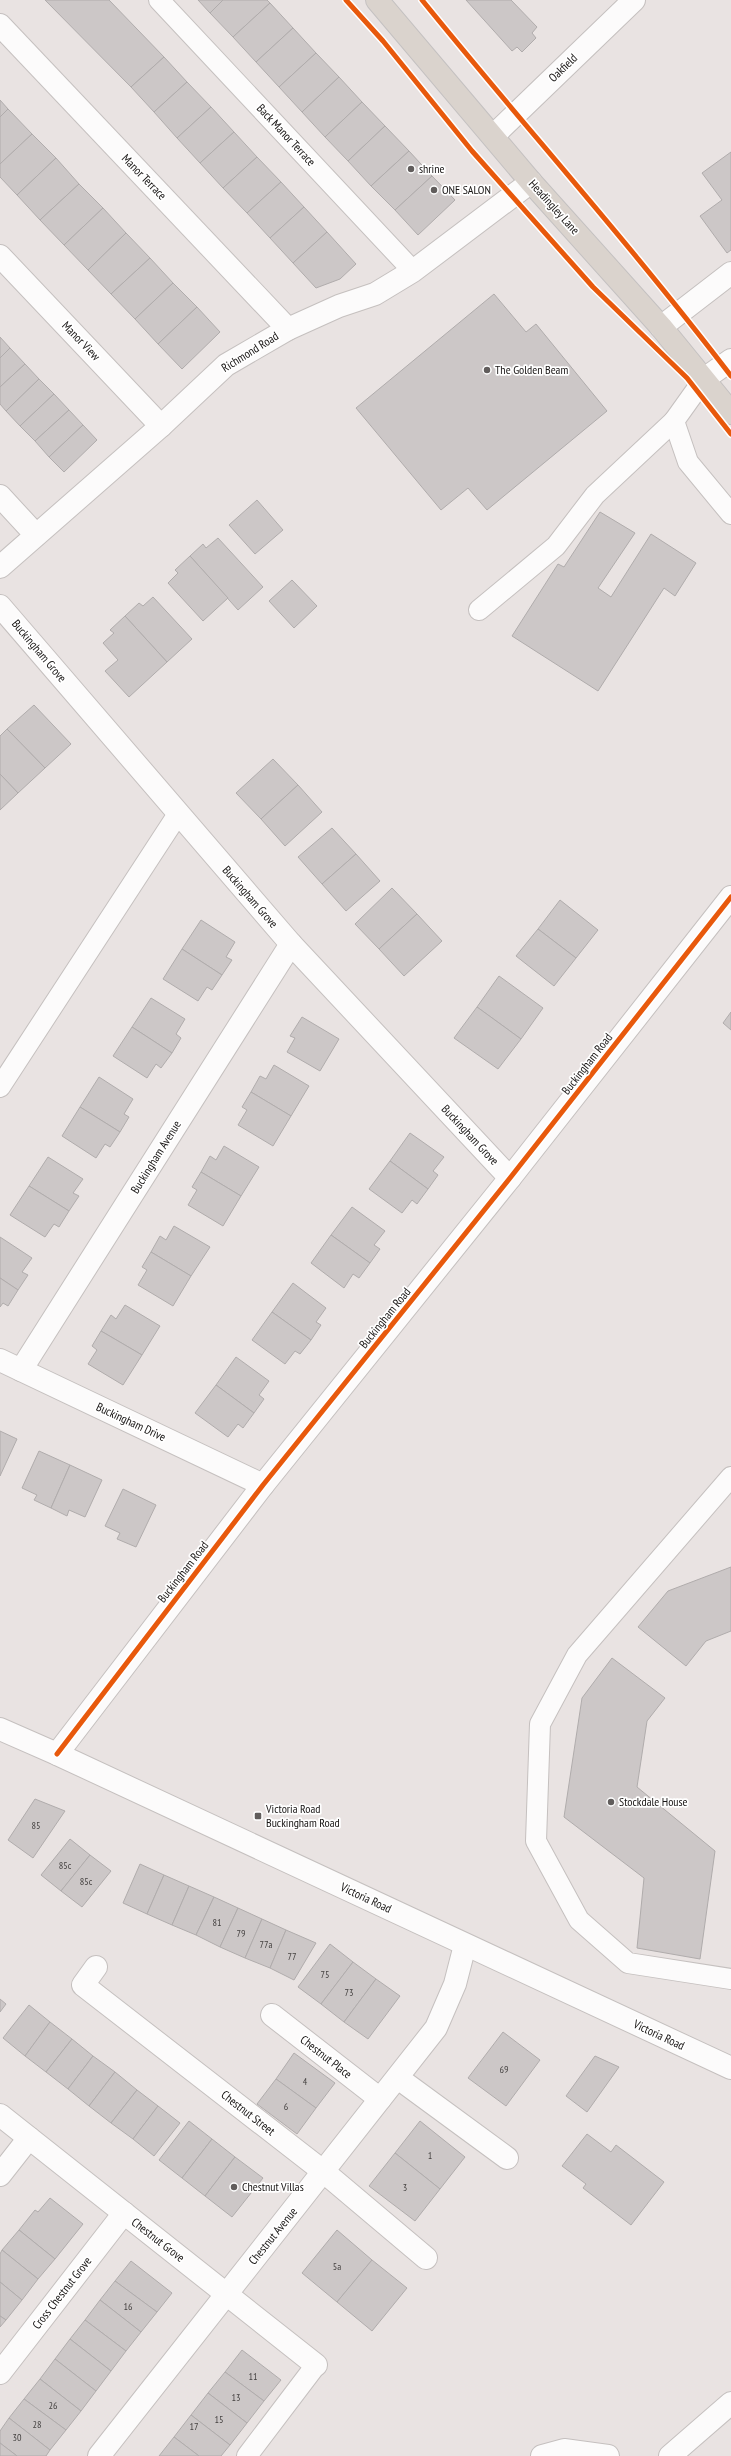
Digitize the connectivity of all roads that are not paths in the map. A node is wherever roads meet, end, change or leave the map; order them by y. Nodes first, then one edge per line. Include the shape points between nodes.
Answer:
1 (159, 0) edge
2 (377, 0) edge
3 (634, 0) edge
4 (0, 26) edge
5 (493, 136) junction
6 (531, 182) junction
7 (0, 256) edge
8 (413, 271) junction
9 (731, 274) edge
10 (661, 327) junction
11 (288, 329) junction
12 (731, 360) edge
13 (704, 379) junction
14 (731, 413) edge
15 (674, 421) junction
16 (161, 426) junction
17 (0, 496) edge
18 (731, 514) edge
19 (36, 535) junction
20 (0, 567) edge
21 (0, 606) edge
22 (478, 610) dead end
23 (178, 814) junction
24 (731, 896) edge
25 (292, 944) junction
26 (0, 1087) edge
27 (510, 1178) junction
28 (0, 1360) edge
29 (20, 1370) junction
30 (731, 1477) edge
31 (263, 1485) junction
32 (0, 1729) edge
33 (57, 1754) junction
34 (465, 1945) junction
35 (96, 1967) dead end
36 (731, 1979) edge
37 (272, 2015) dead end
38 (731, 2068) edge
39 (398, 2078) junction
40 (380, 2099) junction
41 (0, 2115) edge
42 (29, 2138) junction
43 (507, 2158) dead end
44 (324, 2172) junction
45 (0, 2175) edge
46 (124, 2213) junction
47 (426, 2258) dead end
48 (227, 2294) junction
49 (316, 2365) joint
50 (0, 2373) edge
51 (731, 2403) edge
52 (672, 2455) edge
53 (99, 2456) edge
54 (247, 2456) edge
55 (542, 2456) edge
56 (608, 2456) edge

1 - 8 lane, Back Manor Terrace
2 - 5 highway, Headingley Lane
3 - 5 street, Oakfield
4 - 11 street, Manor Terrace
5 - 6 highway, Headingley Lane
6 - 8 street, Richmond Road
6 - 10 highway, Headingley Lane
7 - 16 street, Manor View
8 - 11 street, Richmond Road via 374,294 339,306
9 - 10 street
10 - 13 highway, Headingley Lane
11 - 16 street, Richmond Road via 226,365
12 - 13 street
13 - 14 highway, Headingley Lane
13 - 15 lane
15 - 18 lane via 688,462
15 - 22 lane via 595,495 556,546
16 - 19 street, Richmond Road
17 - 19 street
19 - 20 street, Richmond Road
21 - 23 street, Buckingham Grove
23 - 25 street, Buckingham Grove
23 - 26 lane
24 - 27 street, Buckingham Road
25 - 27 street, Buckingham Grove
25 - 29 street, Buckingham Avenue
27 - 31 street, Buckingham Road
28 - 29 street, Buckingham Drive
29 - 31 street, Buckingham Drive
30 - 36 lane via 577,1655 540,1724 536,1840 579,1920 628,1963
31 - 33 street, Buckingham Road
32 - 33 street, Victoria Road
33 - 34 street, Victoria Road
34 - 38 street, Victoria Road
34 - 39 street, Chestnut Avenue via 455,1984 436,2028
35 - 44 street, Chestnut Street via 83,1985
37 - 40 street, Chestnut Place
39 - 40 street, Chestnut Avenue
39 - 43 street
40 - 44 street, Chestnut Avenue
41 - 42 street, Chestnut Grove
42 - 45 street
42 - 46 street, Chestnut Grove
44 - 47 street, Chestnut Street
44 - 48 street, Chestnut Avenue
46 - 48 street, Chestnut Grove
46 - 50 street, Cross Chestnut Grove
48 - 49 street, Chestnut Grove
48 - 53 street, Chestnut Avenue
49 - 54 lane
51 - 52 street
55 - 56 street via 564,2450

